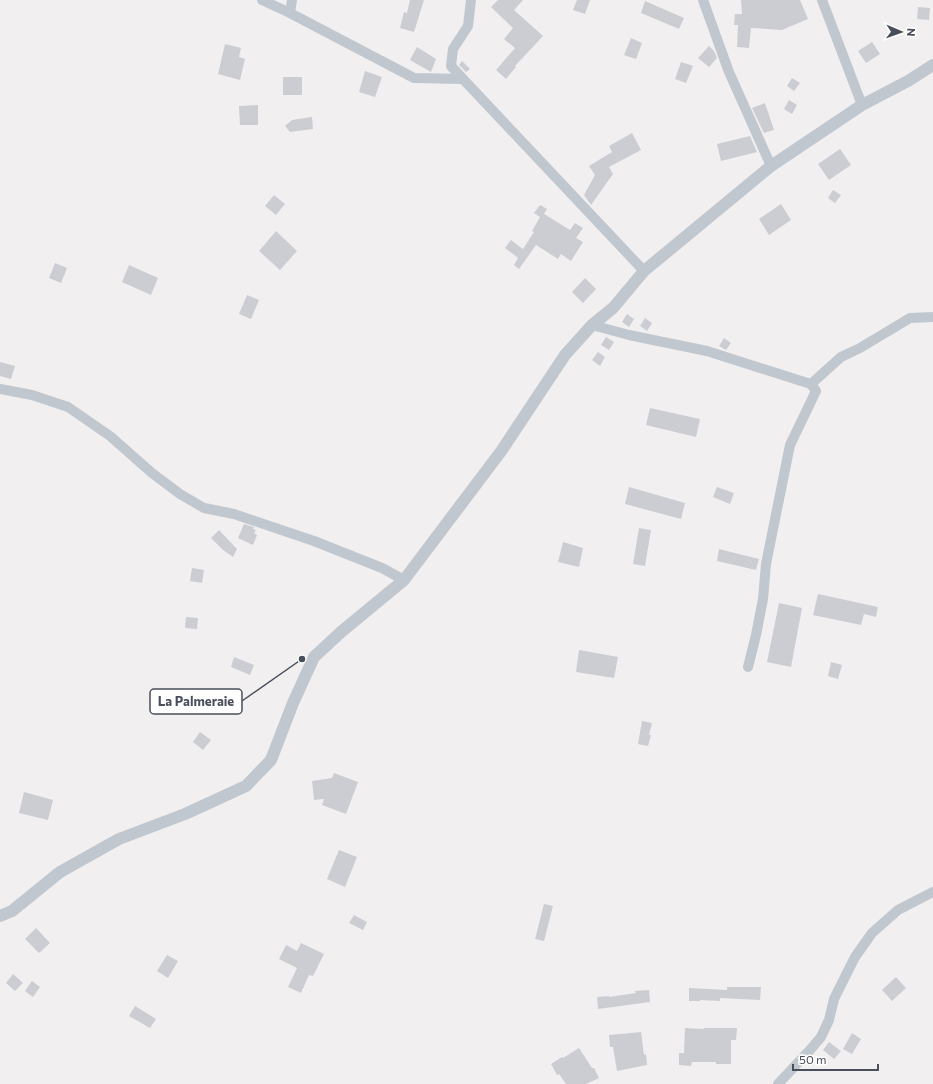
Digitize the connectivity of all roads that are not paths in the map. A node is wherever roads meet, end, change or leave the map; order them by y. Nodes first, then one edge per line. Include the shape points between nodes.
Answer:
1 (262, 0) edge
2 (292, 0) edge
3 (471, 0) edge
4 (703, 0) edge
5 (822, 0) edge
6 (290, 13) junction
7 (933, 64) edge
8 (463, 79) junction
9 (862, 105) junction
10 (772, 166) junction
11 (644, 271) junction
12 (933, 317) edge
13 (592, 326) junction
14 (811, 384) junction
15 (0, 389) edge
16 (404, 580) junction
17 (748, 667) dead end
18 (933, 892) edge
19 (0, 916) edge
20 (778, 1084) edge

1 - 6 street
2 - 6 street
3 - 8 street via 468,26 453,50 451,66
4 - 10 street via 729,72
5 - 9 street
6 - 8 street via 414,78
7 - 9 street
8 - 11 street
9 - 10 street
10 - 11 street
11 - 13 street via 612,308
12 - 14 street via 910,318 841,357
13 - 14 street via 707,351
13 - 16 street via 565,355 502,450
14 - 17 street via 816,392 790,445 766,564 763,599
15 - 16 street via 32,395 68,407 110,436 174,490 204,508 234,514 314,541 382,568
16 - 19 street via 314,657 271,760 246,786 185,814 118,839 60,872 12,910
18 - 20 street via 898,910 872,932 855,957 834,999 829,1020 821,1037

